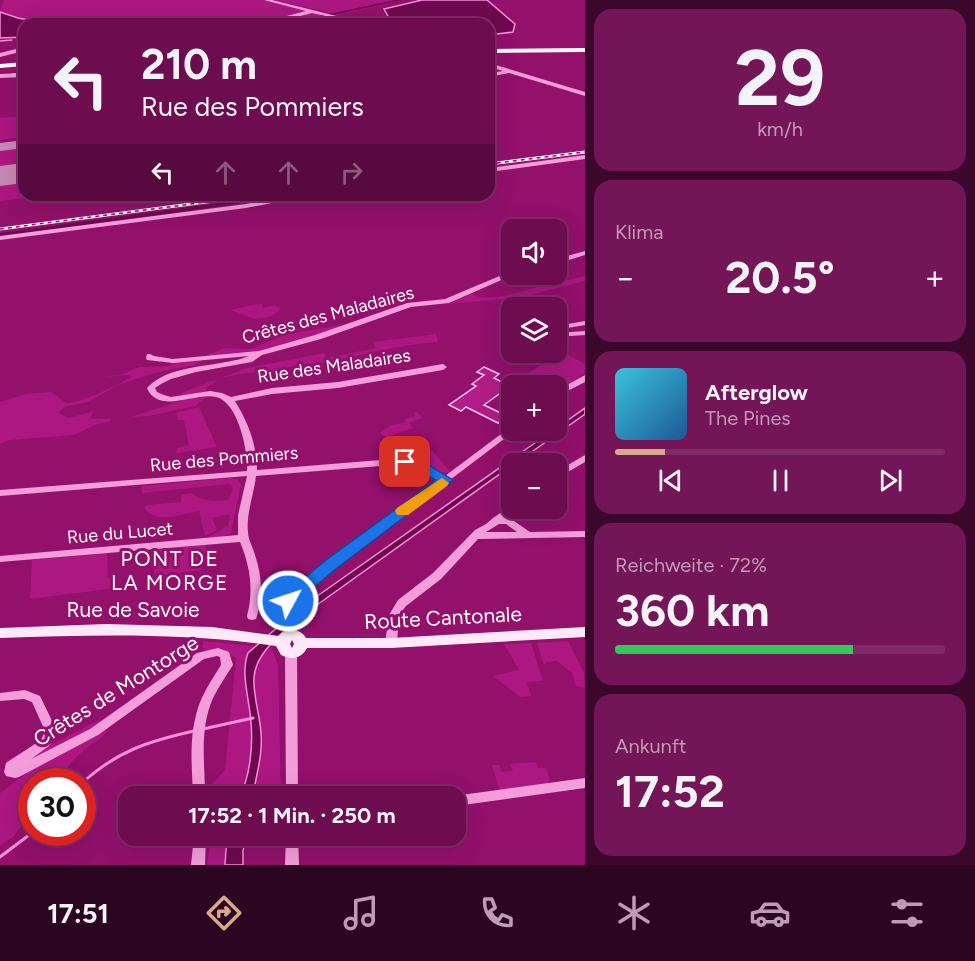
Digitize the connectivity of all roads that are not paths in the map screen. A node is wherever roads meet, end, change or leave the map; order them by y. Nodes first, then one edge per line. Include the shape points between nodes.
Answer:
1 (266, 0) edge
2 (311, 11) junction
3 (337, 16) junction
4 (285, 18) edge
5 (328, 18) edge
6 (344, 18) edge
7 (584, 49) edge
8 (18, 50) edge
9 (495, 50) edge
10 (2, 54) edge
11 (18, 66) edge
12 (495, 67) edge
13 (0, 68) edge
14 (511, 71) junction
15 (495, 74) edge
16 (18, 75) edge
17 (0, 76) edge
18 (585, 94) edge
19 (585, 157) edge
20 (495, 169) edge
21 (272, 201) edge
22 (0, 238) edge
23 (585, 253) edge
24 (567, 259) edge
25 (501, 278) edge
26 (585, 323) edge
27 (567, 326) edge
28 (585, 333) edge
29 (567, 334) edge
30 (259, 353) junction
31 (150, 356) dead end
32 (444, 366) dead end
33 (585, 378) edge
34 (567, 389) edge
35 (229, 400) junction
36 (501, 438) edge
37 (585, 458) edge
38 (567, 469) edge
39 (252, 473) junction
40 (446, 480) junction
41 (0, 493) edge
42 (502, 519) edge
43 (512, 519) edge
44 (494, 527) junction
45 (511, 529) junction
46 (585, 534) edge
47 (243, 538) junction
48 (0, 559) edge
49 (272, 614) dead end
50 (252, 616) dead end
51 (585, 632) edge
52 (0, 633) edge
53 (284, 643) junction
54 (391, 643) junction
55 (0, 697) edge
56 (585, 783) edge
57 (199, 786) edge
58 (291, 786) edge
59 (466, 800) edge
60 (199, 846) edge
61 (292, 846) edge
62 (198, 865) edge
63 (292, 865) edge

1 - 2 street
2 - 3 street
2 - 4 street
3 - 5 street
3 - 6 street
7 - 9 highway
8 - 10 street
11 - 13 highway
12 - 14 street
14 - 15 street
14 - 18 street
16 - 17 street
19 - 20 street
21 - 22 street
23 - 24 street
25 - 30 street, Crêtes des Maladaires via 446,301 410,305
26 - 27 street
28 - 29 street
30 - 31 street, Crêtes des Maladaires via 173,361
30 - 35 street, Rue des Maladaires via 249,360 161,379 151,388 165,400 209,393
32 - 35 street, Rue des Maladaires
33 - 34 street
35 - 39 street via 244,426
36 - 40 street
37 - 38 street
39 - 40 street, Rue des Pommiers via 405,462
39 - 41 street, Rue des Pommiers
39 - 47 street via 242,521
40 - 49 street via 332,564
42 - 44 street
43 - 45 street
44 - 45 street
44 - 45 street
44 - 54 street via 475,537 396,610
45 - 46 street via 537,536
47 - 48 street, Rue du Lucet
47 - 50 street via 258,596
51 - 54 main road, Route Cantonale
52 - 53 main road, Rue de Savoie via 141,628 214,632
53 - 54 main road, Route Cantonale
53 - 58 street
55 - 57 street, Crêtes de Montorge via 25,694 36,699 51,731 45,743 10,767 15,774 94,732 201,657 218,652 225,655 227,665 207,696 197,729
56 - 59 street
60 - 62 street
61 - 63 street

